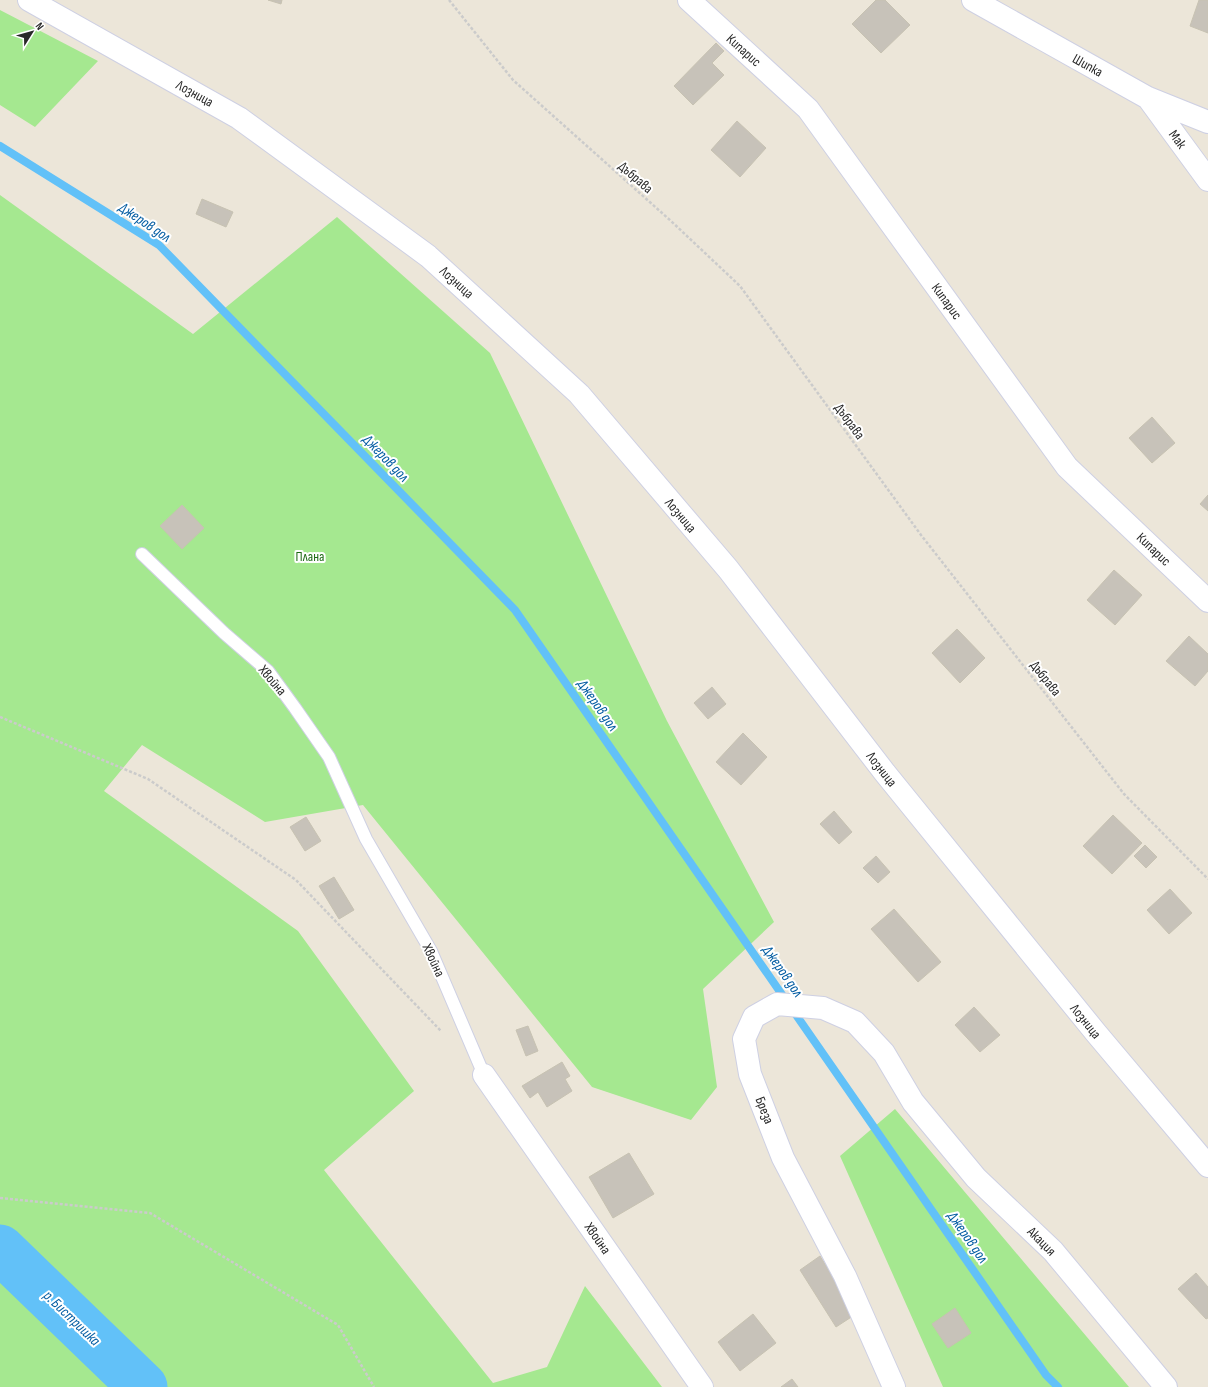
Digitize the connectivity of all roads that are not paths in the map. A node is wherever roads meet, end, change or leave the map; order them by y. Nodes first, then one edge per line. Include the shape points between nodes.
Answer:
1 (29, 0) edge
2 (689, 0) edge
3 (973, 0) edge
4 (1148, 98) junction
5 (1208, 122) edge
6 (1208, 180) edge
7 (142, 554) dead end
8 (1208, 601) edge
9 (484, 1075) joint
10 (913, 1102) joint
11 (1208, 1166) edge
12 (702, 1387) edge
13 (894, 1387) edge
14 (1166, 1387) edge

1 - 11 street, Лозница via 239,118 428,256 579,394 728,569 885,773 1101,1039
2 - 8 street, Кипарис via 808,109 1067,467
3 - 4 street, Шипка
4 - 5 street, Шипка
4 - 6 street, Мак
7 - 9 lane, Хвойна via 224,633 268,671 296,708 328,757 366,839 431,951
9 - 12 street, Хвойна
10 - 13 street, Бреза via 884,1053 855,1022 823,1008 777,1004 754,1017 744,1039 750,1074 783,1158 845,1276
10 - 14 street, Акация via 976,1178 1053,1251

